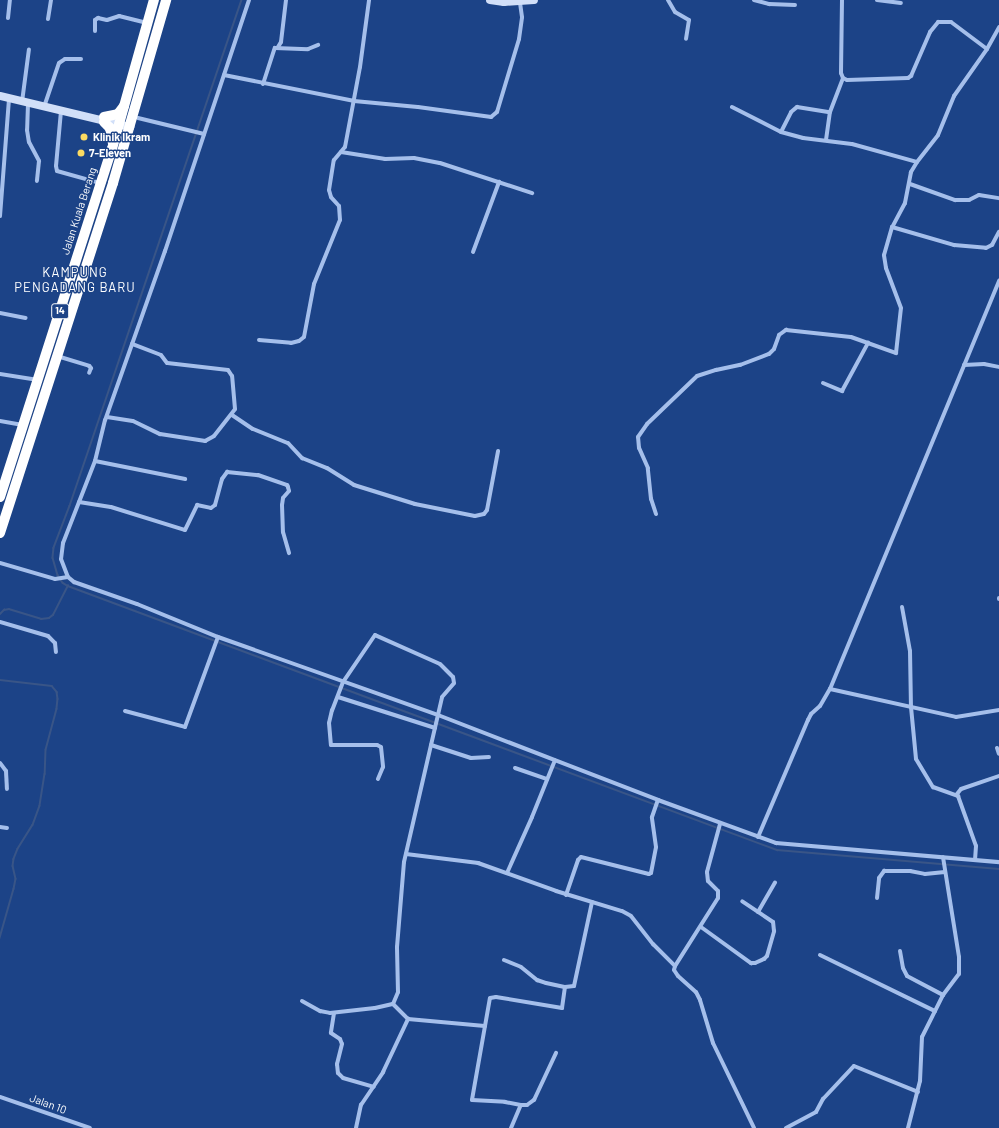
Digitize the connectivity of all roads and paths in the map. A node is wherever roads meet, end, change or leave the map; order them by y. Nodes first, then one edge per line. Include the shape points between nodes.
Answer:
1 (10, 0) edge
2 (51, 0) edge
3 (154, 0) edge
4 (167, 0) edge
5 (249, 0) edge
6 (286, 0) edge
7 (369, 0) edge
8 (490, 0) edge
9 (534, 0) edge
10 (668, 0) edge
11 (754, 0) edge
12 (842, 0) edge
13 (877, 0) edge
14 (520, 2) junction
15 (901, 2) dead end
16 (795, 5) dead end
17 (8, 18) dead end
18 (48, 19) dead end
19 (148, 23) junction
20 (999, 26) edge
21 (95, 31) dead end
22 (998, 33) edge
23 (686, 39) dead end
24 (318, 45) dead end
25 (278, 47) junction
26 (30, 49) dead end
27 (987, 49) junction
28 (81, 59) dead end
29 (224, 75) junction
30 (843, 78) junction
31 (263, 84) junction
32 (0, 96) edge
33 (9, 99) junction
34 (354, 101) junction
35 (25, 103) junction
36 (125, 104) junction
37 (44, 107) junction
38 (732, 108) dead end
39 (61, 111) junction
40 (830, 112) junction
41 (104, 120) junction
42 (128, 122) junction
43 (781, 132) junction
44 (202, 134) junction
45 (826, 140) junction
46 (112, 149) junction
47 (341, 152) junction
48 (917, 162) junction
49 (37, 181) dead end
50 (499, 182) junction
51 (101, 183) junction
52 (910, 184) junction
53 (532, 193) dead end
54 (999, 198) edge
55 (0, 216) edge
56 (892, 227) junction
57 (999, 232) edge
58 (473, 252) dead end
59 (999, 281) edge
60 (0, 313) edge
61 (26, 318) dead end
62 (259, 340) dead end
63 (868, 343) junction
64 (132, 344) junction
65 (57, 356) junction
66 (964, 365) junction
67 (999, 367) edge
68 (0, 374) edge
69 (90, 374) dead end
70 (39, 381) junction
71 (823, 383) dead end
72 (232, 415) junction
73 (107, 417) junction
74 (0, 422) edge
75 (24, 425) junction
76 (498, 451) dead end
77 (95, 461) junction
78 (185, 479) dead end
79 (0, 497) edge
80 (79, 502) junction
81 (656, 514) dead end
82 (0, 534) edge
83 (288, 553) dead end
84 (0, 563) edge
85 (67, 577) junction
86 (902, 607) dead end
87 (1, 622) edge
88 (217, 638) junction
89 (56, 652) dead end
90 (343, 684) junction
91 (830, 689) junction
92 (339, 695) junction
93 (911, 707) junction
94 (999, 710) edge
95 (125, 711) dead end
96 (438, 717) junction
97 (435, 727) junction
98 (432, 745) junction
99 (997, 748) dead end
100 (999, 754) edge
101 (489, 758) dead end
102 (555, 760) junction
103 (0, 762) edge
104 (515, 768) dead end
105 (999, 776) edge
106 (378, 779) dead end
107 (547, 779) junction
108 (6, 789) dead end
109 (957, 794) junction
110 (657, 802) junction
111 (720, 824) junction
112 (0, 826) edge
113 (7, 828) dead end
114 (758, 837) junction
115 (406, 854) junction
116 (943, 859) junction
117 (975, 860) junction
118 (999, 862) edge
119 (945, 871) junction
120 (507, 873) junction
121 (775, 884) dead end
122 (566, 895) junction
123 (877, 898) dead end
124 (742, 901) dead end
125 (592, 902) junction
126 (758, 912) junction
127 (701, 927) junction
128 (900, 951) dead end
129 (820, 956) dead end
130 (504, 960) dead end
131 (675, 966) junction
132 (565, 987) junction
133 (943, 995) junction
134 (302, 1002) dead end
135 (393, 1004) junction
136 (935, 1011) junction
137 (334, 1013) junction
138 (408, 1019) junction
139 (485, 1026) junction
140 (556, 1053) dead end
141 (374, 1087) junction
142 (918, 1092) junction
143 (0, 1097) edge
144 (521, 1105) junction
145 (89, 1128) edge
146 (356, 1128) edge
147 (511, 1128) edge
148 (754, 1128) edge
149 (786, 1128) edge
150 (908, 1128) edge

1 - 17 street
2 - 18 street
3 - 19 highway, Jalan Kuala Berang / 14
4 - 42 highway, Jalan Kuala Berang / 14 via 148,65 147,83
5 - 29 street
6 - 25 street via 281,42
7 - 34 street
8 - 14 main road
9 - 14 main road
10 - 23 street via 679,15 689,20
11 - 16 street
12 - 30 street
13 - 15 street
14 - 34 street via 522,17 519,39 495,116
19 - 21 street via 119,16 107,20 98,18 95,20
19 - 36 highway, Jalan Kuala Berang / 14
20 - 22 street
22 - 27 street
24 - 25 street via 308,49
25 - 31 street via 273,51
26 - 35 street
27 - 30 street via 951,22 942,20 930,32 908,78
27 - 48 street via 952,100 938,135
28 - 37 street via 65,59 59,63
29 - 31 street
29 - 44 street
30 - 40 street
31 - 34 street
32 - 33 main road
33 - 35 main road
33 - 55 street
34 - 47 street via 345,147
35 - 37 main road
35 - 49 street via 29,142 39,162
36 - 41 highway via 118,114
36 - 42 highway, Jalan Kuala Berang / 14
37 - 39 main road
38 - 43 street
39 - 41 main road
39 - 51 street via 57,171
40 - 43 street via 798,107 791,112
40 - 45 street
41 - 42 main road
41 - 46 highway via 111,132
42 - 44 street
42 - 46 highway, Jalan Kuala Berang / 14
42 - 65 highway, Jalan Kuala Berang / 14 via 126,158 113,183
43 - 45 street via 803,138
44 - 64 street
45 - 48 street via 852,144
46 - 51 highway, Jalan Kuala Berang / 14
47 - 50 street via 385,160 428,160
47 - 62 street via 334,160 329,190 331,197 339,206 340,220 314,284 304,337 291,343
48 - 52 street via 911,172
50 - 53 street
50 - 58 street
51 - 70 highway, Jalan Kuala Berang / 14
52 - 54 street via 961,200 969,200 979,195
52 - 56 street via 905,203
56 - 57 street via 954,245 986,248 992,245
56 - 63 street via 884,254 886,268 901,308 896,352
59 - 66 street
60 - 61 street
63 - 71 street via 842,391
63 - 81 street via 840,334 786,330 779,335 774,349 769,354 740,366 697,376 647,424 638,437 638,448 648,468 651,499
64 - 72 street via 161,355 167,363 228,370 232,376 236,404
64 - 73 street
65 - 69 street via 89,366
65 - 82 highway, Jalan Kuala Berang / 14
66 - 67 street via 984,364
66 - 91 street
68 - 70 street
70 - 75 highway, Jalan Kuala Berang / 14
72 - 73 street via 214,436 205,440 160,434 134,421
72 - 76 street via 253,430 288,443 302,458 327,468 354,485 415,504 475,516 484,514 487,510
73 - 77 street
74 - 75 street
75 - 79 highway, Jalan Kuala Berang / 14
77 - 78 street
77 - 80 street
80 - 83 street via 111,507 185,530 197,505 211,508 215,505 224,474 231,472 258,475 287,485 289,491 283,498 282,505 283,532
80 - 85 street via 61,552
84 - 85 street via 55,579
85 - 88 street
86 - 93 street via 910,651
87 - 89 street via 48,636 55,643
88 - 90 street
88 - 95 street via 185,728
90 - 92 street
90 - 96 street
90 - 96 street via 375,635 381,636 440,664 453,677 454,683 444,694
91 - 93 street
91 - 114 street via 808,720
92 - 97 street
92 - 106 street via 329,718 331,745 381,747 383,767
93 - 94 street via 956,717
93 - 109 street via 918,763 933,787
96 - 97 street
96 - 102 street
97 - 98 street
98 - 101 street via 471,758
98 - 115 street
99 - 100 street
102 - 107 street
102 - 110 street
103 - 108 street via 6,771
104 - 107 street
105 - 109 street via 961,789
107 - 120 street
109 - 117 street via 976,843
110 - 111 street
110 - 122 street via 653,812 656,847 651,873 581,857
111 - 114 street
111 - 127 street via 706,872 708,881 718,892 718,898
112 - 113 street
114 - 116 street via 787,845
115 - 120 street via 478,863
115 - 135 street via 397,947 398,992
116 - 117 street
116 - 119 street
117 - 118 street
119 - 123 street via 925,874 884,871 878,878
119 - 133 street via 959,974
120 - 122 street
121 - 126 street
122 - 125 street
124 - 126 street
125 - 131 street via 629,914
125 - 132 street via 575,984
126 - 127 street via 772,921 774,929 767,956 755,963 751,963
127 - 131 street
128 - 133 street via 907,976
129 - 136 street
130 - 132 street via 521,967 537,980
131 - 148 street via 676,974 690,985 700,1000 713,1043
132 - 139 street via 562,1008 493,997 489,1000
133 - 136 street
134 - 137 street via 320,1011
135 - 137 street
135 - 138 street
136 - 142 street via 922,1037
137 - 141 street via 332,1033 342,1044 337,1064 338,1073 343,1078
138 - 139 street
138 - 141 street
139 - 144 street via 472,1100
140 - 144 street via 534,1100 527,1105
141 - 146 street via 361,1105
142 - 149 street via 854,1066 824,1099 816,1112
142 - 150 street
143 - 145 street, Jalan 10
144 - 147 street

